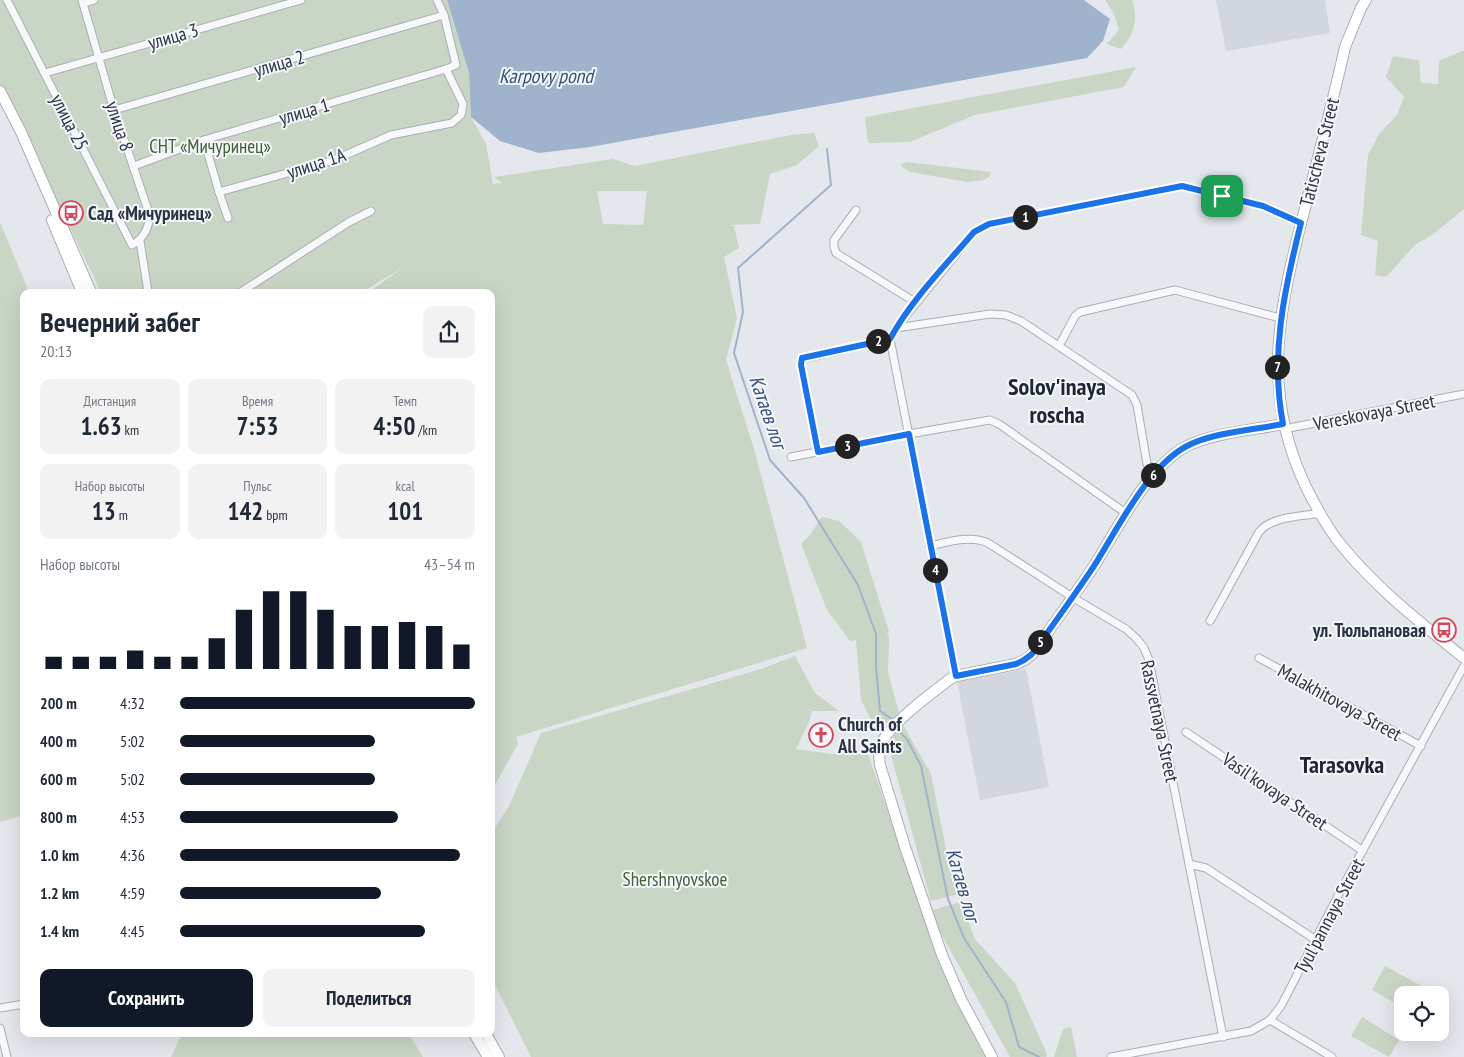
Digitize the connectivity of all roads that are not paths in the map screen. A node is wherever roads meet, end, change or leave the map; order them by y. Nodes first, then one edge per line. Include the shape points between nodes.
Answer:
1 (7, 0) edge
2 (94, 0) edge
3 (301, 0) edge
4 (437, 0) edge
5 (1366, 0) edge
6 (83, 2) edge
7 (444, 15) junction
8 (99, 56) junction
9 (446, 69) junction
10 (45, 73) junction
11 (0, 91) edge
12 (0, 106) edge
13 (114, 110) junction
14 (204, 140) junction
15 (134, 166) junction
16 (219, 192) junction
17 (856, 210) dead end
18 (371, 211) dead end
19 (228, 218) dead end
20 (1301, 223) junction
21 (140, 241) junction
22 (81, 289) edge
23 (90, 289) edge
24 (148, 289) edge
25 (246, 289) edge
26 (916, 302) junction
27 (1280, 318) junction
28 (896, 328) junction
29 (890, 339) junction
30 (1059, 346) junction
31 (1464, 394) edge
32 (1284, 427) junction
33 (909, 434) junction
34 (818, 452) junction
35 (791, 457) dead end
36 (1154, 474) junction
37 (1320, 513) junction
38 (1127, 514) junction
39 (930, 546) junction
40 (1072, 597) junction
41 (1210, 621) dead end
42 (1260, 658) dead end
43 (1464, 658) edge
44 (1464, 666) edge
45 (956, 676) junction
46 (1186, 732) dead end
47 (1422, 746) junction
48 (1363, 851) junction
49 (1189, 864) junction
50 (1316, 940) junction
51 (20, 1005) edge
52 (0, 1008) edge
53 (1270, 1020) junction
54 (0, 1028) edge
55 (476, 1037) edge
56 (487, 1037) edge
57 (1223, 1037) junction
58 (6, 1057) edge
59 (488, 1057) edge
60 (499, 1057) edge
61 (992, 1057) edge
62 (1111, 1057) edge
63 (1332, 1057) edge

1 - 10 street, улица 25
2 - 6 street
3 - 8 street, улица 3
4 - 7 street
5 - 20 street, Tatischeva Street via 1346,47
6 - 8 street, улица 8
7 - 9 street via 456,65
7 - 13 street, улица 2
8 - 10 street, улица 3
8 - 13 street, улица 8
9 - 14 street, улица 1
9 - 16 street, улица 1А via 463,104 461,115 452,124 391,135 334,160
10 - 21 street, улица 25 via 132,245
11 - 23 street
12 - 22 street
13 - 15 street, улица 8
14 - 15 street, улица 1
14 - 16 street
15 - 21 street, улица 8 via 150,216 148,229
16 - 19 street
17 - 26 street via 834,240 834,249
18 - 25 street
20 - 26 street via 1263,206 1182,186 989,224 974,232
20 - 27 street, Tatischeva Street
21 - 24 street
26 - 28 street
27 - 30 street via 1175,290 1080,312
27 - 32 street, Tatischeva Street via 1278,376
28 - 29 street
28 - 30 street via 990,314 1006,315
29 - 33 street
29 - 34 street via 802,358
30 - 36 street via 1132,395 1137,405 1147,464
31 - 32 street, Vereskovaya Street
32 - 36 street via 1196,442 1177,452
32 - 37 street, Tatischeva Street via 1302,478
33 - 34 street
33 - 38 street via 984,420 995,422
33 - 39 street
34 - 35 street
36 - 38 street
37 - 41 street via 1265,525
37 - 43 street, Tatischeva Street via 1341,545 1371,578
38 - 40 street
39 - 40 street, Rassvetnaya Street via 983,540
39 - 45 street
40 - 45 street via 1032,654 1024,660
40 - 49 street, Rassvetnaya Street via 1126,629 1144,648
42 - 47 street, Malakhitovaya Street
44 - 47 street, Tyul'pannaya Street
45 - 61 street via 915,708 883,740 880,765 942,955
46 - 48 street, Vasil'kovaya Street
47 - 48 street, Tyul'pannaya Street
48 - 50 street, Tyul'pannaya Street
49 - 50 street via 1206,868
49 - 57 street, Rassvetnaya Street
50 - 53 street, Tyul'pannaya Street via 1281,1006
51 - 52 street
53 - 57 street, Tyul'pannaya Street via 1251,1031
53 - 63 street
54 - 58 street
55 - 59 street
56 - 60 street
57 - 62 street, Tyul'pannaya Street

